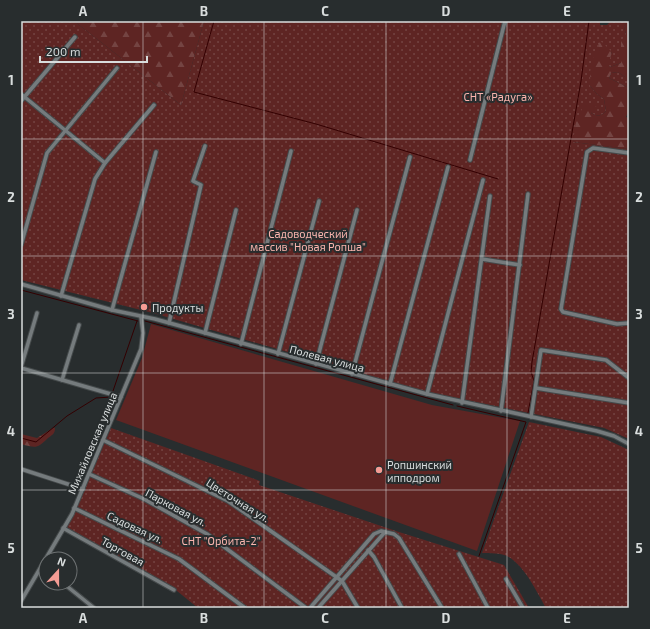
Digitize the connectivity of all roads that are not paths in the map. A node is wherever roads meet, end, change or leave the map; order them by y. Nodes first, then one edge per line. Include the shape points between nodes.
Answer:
1 (505, 21) edge
2 (75, 37) dead end
3 (117, 68) dead end
4 (21, 94) edge
5 (25, 97) junction
6 (21, 101) edge
7 (154, 104) dead end
8 (65, 131) junction
9 (205, 146) dead end
10 (156, 152) dead end
11 (291, 152) dead end
12 (629, 154) edge
13 (410, 158) dead end
14 (470, 160) dead end
15 (106, 163) junction
16 (448, 168) dead end
17 (484, 180) dead end
18 (528, 194) dead end
19 (490, 196) dead end
20 (319, 201) dead end
21 (236, 210) dead end
22 (357, 210) dead end
23 (21, 245) edge
24 (482, 259) junction
25 (520, 265) junction
26 (21, 284) edge
27 (61, 296) junction
28 (112, 310) junction
29 (37, 313) dead end
30 (141, 317) junction
31 (169, 323) junction
32 (629, 323) edge
33 (79, 325) dead end
34 (205, 333) junction
35 (241, 344) junction
36 (278, 354) junction
37 (316, 364) junction
38 (21, 367) edge
39 (352, 374) junction
40 (629, 378) edge
41 (62, 380) junction
42 (390, 384) junction
43 (536, 388) junction
44 (427, 394) junction
45 (121, 397) junction
46 (462, 403) junction
47 (629, 403) edge
48 (501, 411) junction
49 (531, 417) junction
50 (103, 440) junction
51 (629, 444) edge
52 (21, 469) edge
53 (89, 474) junction
54 (83, 489) junction
55 (74, 508) junction
56 (63, 528) junction
57 (385, 532) junction
58 (368, 550) junction
59 (50, 551) edge
60 (459, 554) dead end
61 (38, 573) edge
62 (336, 577) junction
63 (506, 579) dead end
64 (342, 581) junction
65 (174, 590) dead end
66 (73, 591) edge
67 (21, 601) edge
68 (94, 608) edge
69 (245, 608) edge
70 (306, 608) edge
71 (310, 608) edge
72 (318, 608) edge
73 (358, 608) edge
74 (402, 608) edge
75 (442, 608) edge
76 (488, 608) edge
77 (523, 608) edge

1 - 14 street
2 - 5 street
3 - 8 street
4 - 5 street
5 - 6 street
5 - 8 street
7 - 15 street
8 - 15 street
8 - 23 street via 47,153
9 - 31 street via 193,181 201,185
10 - 28 street
11 - 35 street
12 - 32 street via 593,148 587,152 561,309 563,312 617,324
13 - 39 street
15 - 27 street via 95,179
16 - 42 street
17 - 44 street
18 - 25 street
19 - 24 street
20 - 36 street
21 - 34 street
22 - 37 street
24 - 25 street
24 - 46 street
25 - 48 street
26 - 27 street, Полевая улица
27 - 28 street, Полевая улица
28 - 30 street, Полевая улица
29 - 38 street
30 - 31 street, Полевая улица
30 - 45 street, Михайловская улица via 141,349
31 - 34 street, Полевая улица
33 - 41 street
34 - 35 street, Полевая улица
35 - 36 street, Полевая улица
36 - 37 street, Полевая улица
37 - 39 street, Полевая улица
38 - 41 street
39 - 42 street, Полевая улица
40 - 43 street via 606,360 541,350
41 - 45 street
42 - 44 street, Полевая улица
43 - 47 street
43 - 49 street
44 - 46 street, Полевая улица
45 - 50 street, Михайловская улица
46 - 48 street, Полевая улица
48 - 49 street, Полевая улица
49 - 51 street, Полевая улица via 597,431
50 - 53 street, Михайловская улица
50 - 62 street, Цветочная ул. via 218,495
52 - 54 street
53 - 54 street, Михайловская улица
53 - 70 street, Парковая ул. via 144,499 207,534
54 - 55 street, Михайловская улица
55 - 56 street, Михайловская улица
55 - 69 street, Садовая ул. via 179,559
56 - 59 street, Михайловская улица
56 - 65 street, Торговая
57 - 58 street
57 - 62 street via 374,534
57 - 75 street via 399,538
58 - 64 street
58 - 74 street
60 - 76 street
61 - 67 street, Михайловская улица
62 - 64 street, Цветочная ул.
62 - 71 street
63 - 77 street
64 - 72 street
64 - 73 street
66 - 68 street

